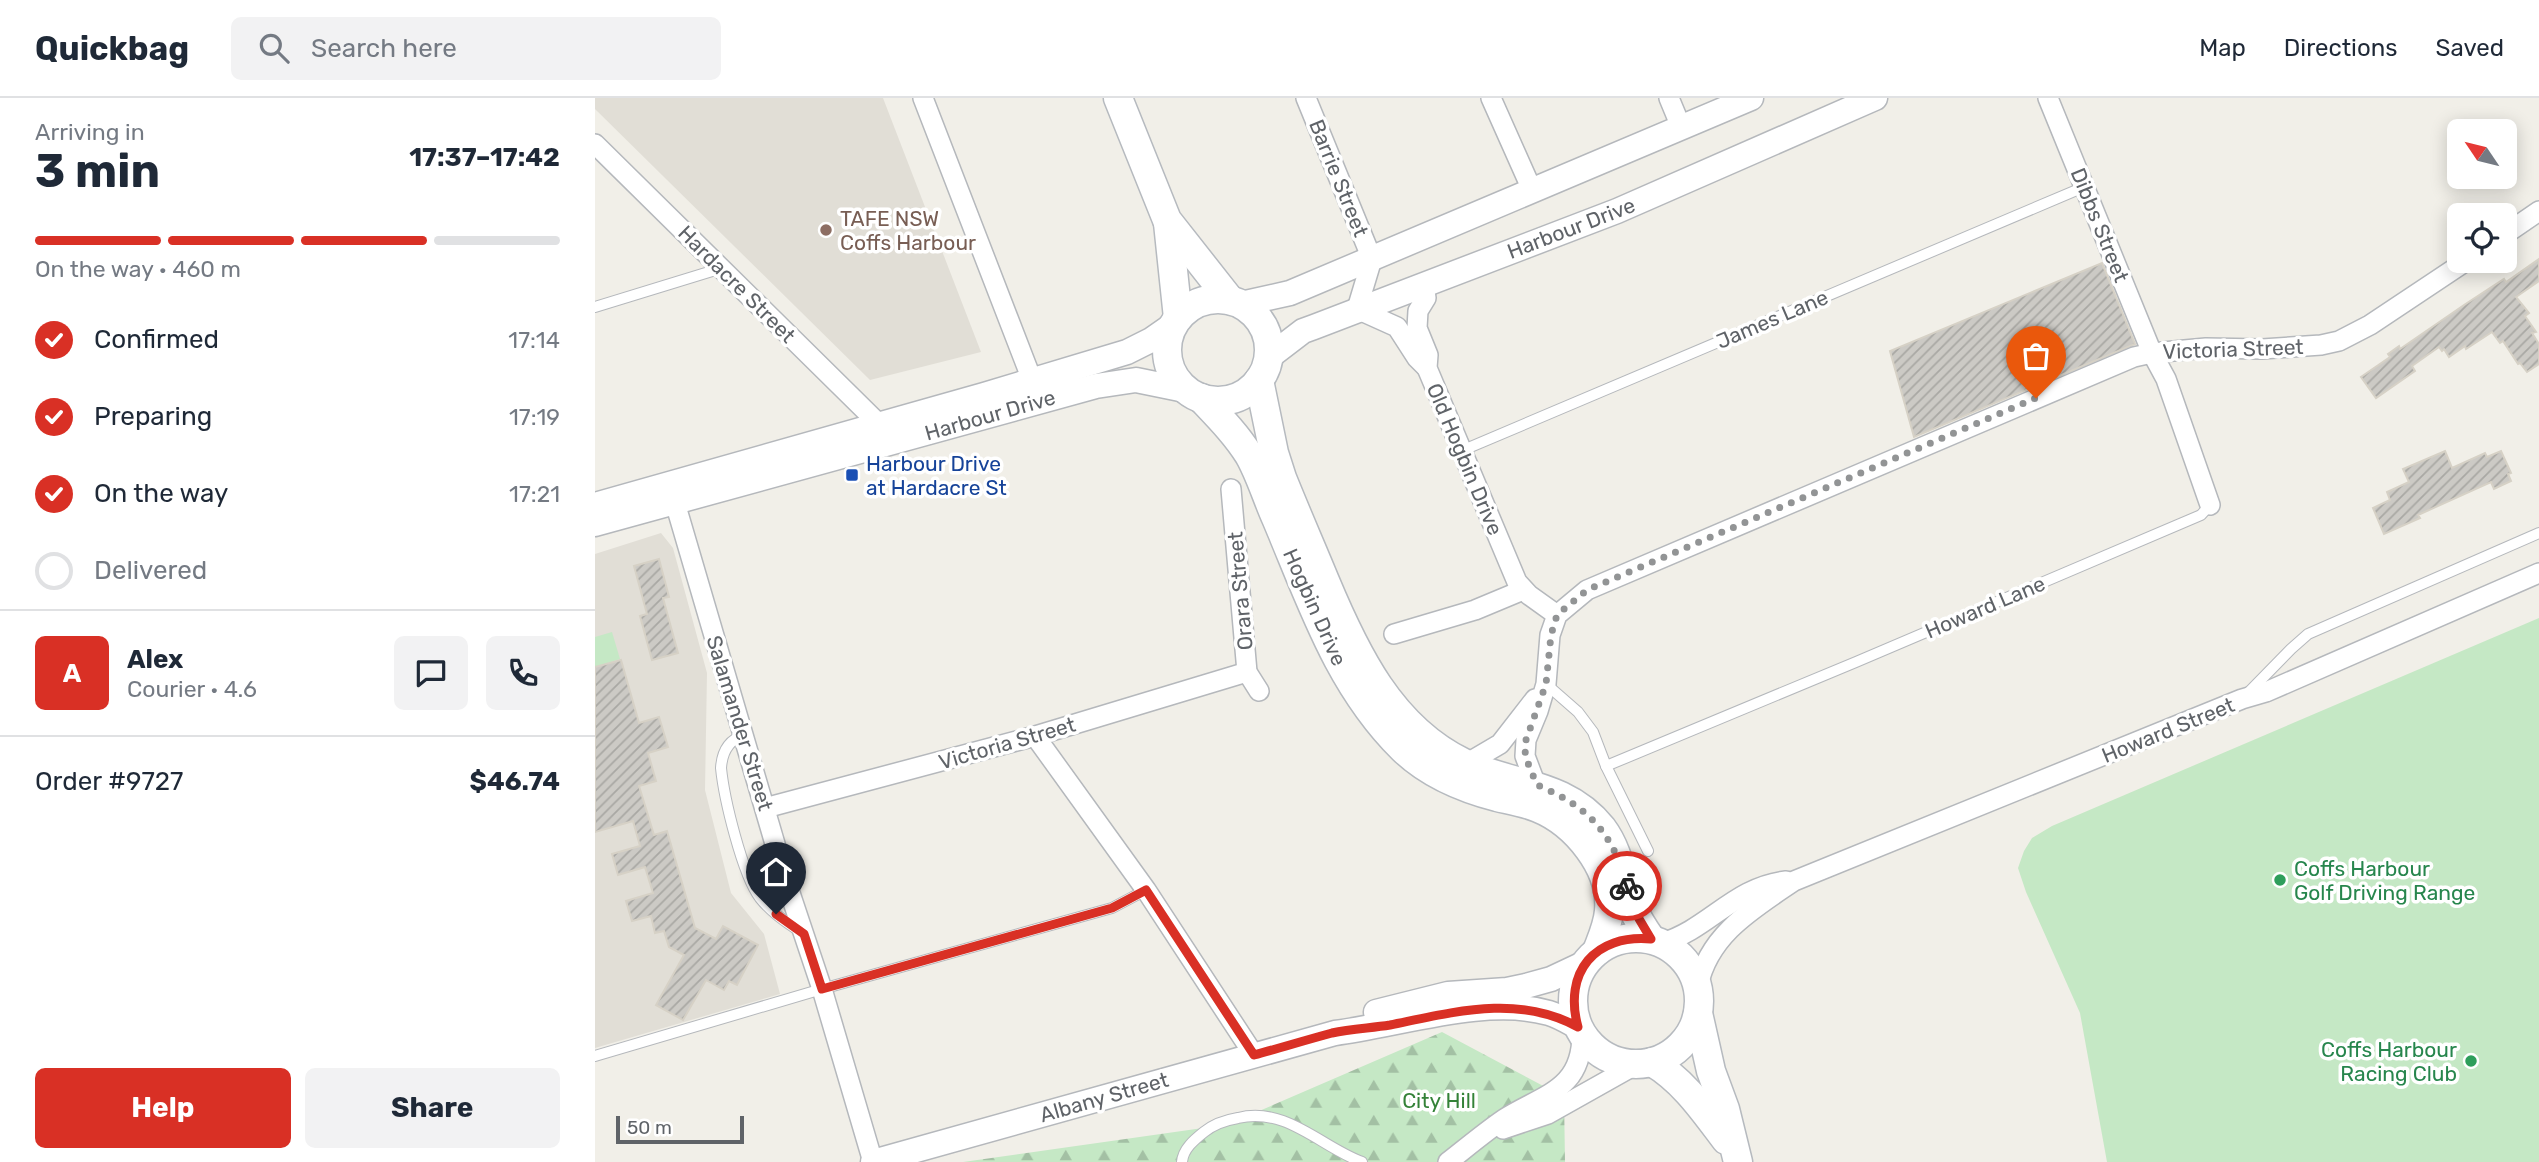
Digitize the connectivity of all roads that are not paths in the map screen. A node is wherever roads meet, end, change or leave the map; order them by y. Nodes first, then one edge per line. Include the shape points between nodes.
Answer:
1 (923, 98) edge
2 (1118, 98) edge
3 (1306, 98) edge
4 (1491, 98) edge
5 (1669, 98) edge
6 (1751, 98) edge
7 (1875, 98) edge
8 (2048, 98) edge
9 (1681, 127) junction
10 (595, 144) edge
11 (2084, 187) junction
12 (1532, 190) junction
13 (2539, 211) edge
14 (1167, 220) junction
15 (2517, 226) edge
16 (1372, 258) junction
17 (722, 268) junction
18 (2448, 273) edge
19 (1424, 284) junction
20 (1236, 302) junction
21 (595, 307) edge
22 (1357, 309) junction
23 (1176, 321) junction
24 (2152, 353) junction
25 (1264, 368) junction
26 (1427, 368) junction
27 (1032, 380) junction
28 (1193, 394) junction
29 (880, 425) junction
30 (1461, 451) junction
31 (1231, 489) dead end
32 (672, 493) junction
33 (2210, 505) joint
34 (595, 506) edge
35 (595, 524) edge
36 (2539, 533) edge
37 (2539, 573) edge
38 (1523, 590) junction
39 (1557, 615) junction
40 (1394, 634) dead end
41 (1247, 672) junction
42 (1546, 684) junction
43 (1259, 691) dead end
44 (2242, 699) junction
45 (744, 735) junction
46 (1035, 736) junction
47 (1466, 764) junction
48 (1606, 766) junction
49 (1537, 785) junction
50 (765, 808) junction
51 (1648, 851) dead end
52 (1794, 881) junction
53 (1146, 890) junction
54 (804, 934) junction
55 (1656, 941) junction
56 (1591, 957) junction
57 (822, 989) junction
58 (1698, 1000) junction
59 (1580, 1030) junction
60 (1335, 1032) junction
61 (1254, 1055) junction
62 (595, 1056) edge
63 (1644, 1063) junction
64 (1484, 1135) junction
65 (1737, 1158) edge
66 (873, 1162) edge
67 (1182, 1162) edge
68 (1362, 1162) edge
69 (1448, 1162) edge

1 - 27 street
2 - 14 main road
3 - 16 street, Barrie Street
4 - 12 street
5 - 9 street
6 - 9 street
7 - 19 street, Harbour Drive via 1617,211
8 - 11 street, Dibbs Street
9 - 12 street
10 - 17 street, Hardacre Street
11 - 24 street, Dibbs Street
11 - 30 lane, James Lane
12 - 16 street
13 - 15 street
14 - 20 main road
14 - 23 main road
16 - 20 street via 1290,293
16 - 22 street
17 - 21 lane
17 - 29 street, Hardacre Street
18 - 24 street, Victoria Street via 2339,341
19 - 22 street, Harbour Drive
19 - 26 street, Old Hogbin Drive via 1426,298 1417,311 1417,328 1428,355
20 - 23 main road via 1202,301
20 - 25 main road via 1254,313 1263,326 1268,341
22 - 25 street, Harbour Drive via 1303,331
22 - 26 street via 1397,327
23 - 27 street, Harbour Drive via 1127,352
23 - 28 main road via 1168,337 1169,366
24 - 33 street, Howard Lane via 2166,379
24 - 39 street, Victoria Street via 1587,590
25 - 28 main road via 1248,391 1233,398 1217,401
25 - 47 main road, Hogbin Drive via 1274,453 1282,478 1356,650 1380,689 1416,732
26 - 30 street, Old Hogbin Drive
27 - 29 street, Harbour Drive
28 - 32 street, Harbour Drive via 1136,380 1096,386
28 - 56 main road, Hogbin Drive via 1224,422 1253,462 1326,640 1385,729 1433,772 1474,790 1539,808 1559,819 1587,846 1606,884 1609,909 1605,930
29 - 32 street, Harbour Drive
30 - 38 street, Old Hogbin Drive
31 - 41 street, Orara Street
32 - 34 street, Harbour Drive
32 - 35 street, Harbour Drive
32 - 45 street, Salamander Street
33 - 48 lane, Howard Lane via 2201,515
36 - 44 lane via 2308,634
37 - 44 street, Howard Street
38 - 39 street, Old Hogbin Drive
38 - 40 street
39 - 42 street
41 - 43 street, Orara Street
41 - 46 street, Victoria Street
42 - 47 street via 1500,744
42 - 48 lane via 1593,732
42 - 49 street via 1526,740 1525,756
44 - 52 street, Howard Street
45 - 50 street, Salamander Street
45 - 54 lane via 730,742 721,768 740,848 760,898
46 - 50 street, Victoria Street
46 - 53 street
47 - 49 main road, Hogbin Drive
48 - 51 lane
49 - 55 main road, Hogbin Drive via 1570,800 1602,829 1622,868 1632,907
50 - 54 street, Salamander Street
52 - 55 street, Howard Street via 1755,889 1676,939
52 - 58 street, Howard Street via 1723,935 1705,962
53 - 57 lane via 1112,908
53 - 61 street
54 - 57 street, Salamander Street
55 - 56 main road via 1632,937 1613,942
55 - 58 main road via 1678,953 1691,968
56 - 59 main road via 1573,994
56 - 60 street, Albany Street via 1551,979 1507,990 1448,994 1367,1014
57 - 62 lane
57 - 66 street, Salamander Street
58 - 63 main road via 1692,1030 1682,1044 1668,1055
58 - 65 main road via 1711,1071
59 - 60 street, Albany Street via 1548,1012 1497,1008
59 - 63 main road via 1596,1050 1615,1060
59 - 64 street via 1582,1051 1571,1076
60 - 61 street, Albany Street
61 - 66 street, Albany Street
63 - 64 street via 1548,1114
63 - 65 main road via 1667,1071 1687,1091
64 - 69 street
67 - 68 lane via 1194,1140 1210,1127 1266,1115

